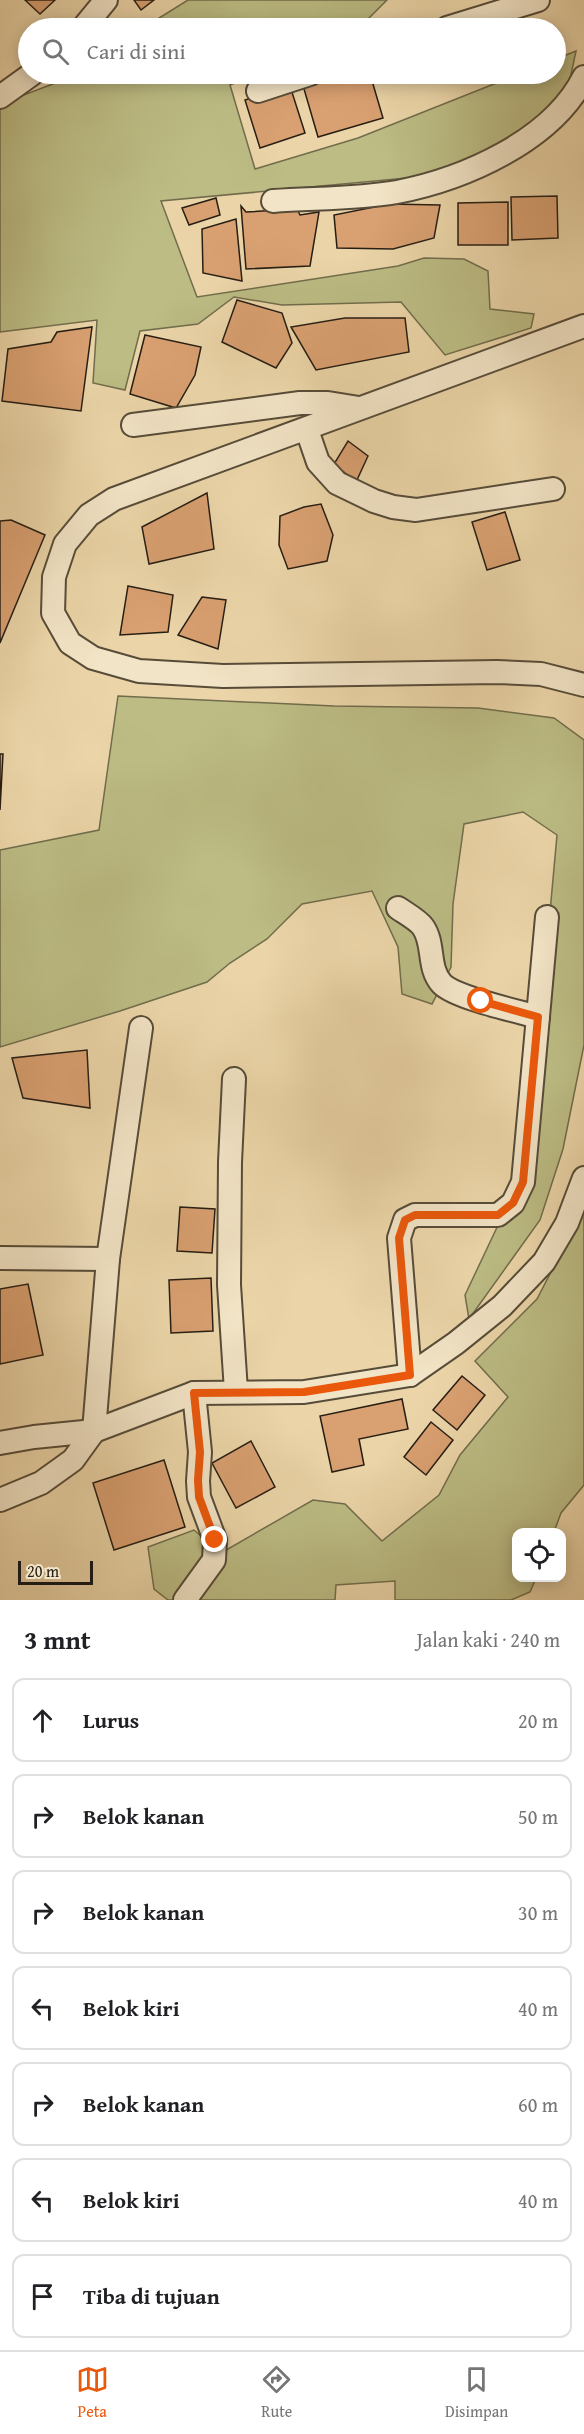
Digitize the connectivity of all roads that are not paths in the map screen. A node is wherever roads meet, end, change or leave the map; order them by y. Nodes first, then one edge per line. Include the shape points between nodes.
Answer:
1 (106, 0) edge
2 (538, 0) edge
3 (91, 18) edge
4 (480, 18) edge
5 (584, 77) edge
6 (18, 84) edge
7 (279, 84) edge
8 (258, 91) dead end
9 (0, 97) edge
10 (273, 201) dead end
11 (584, 326) edge
12 (361, 408) junction
13 (133, 424) dead end
14 (308, 430) junction
15 (553, 489) dead end
16 (584, 685) edge
17 (398, 908) dead end
18 (548, 917) dead end
19 (538, 1017) junction
20 (141, 1028) dead end
21 (234, 1078) dead end
22 (584, 1178) edge
23 (0, 1258) edge
24 (108, 1259) junction
25 (410, 1375) junction
26 (236, 1391) junction
27 (194, 1393) junction
28 (94, 1431) junction
29 (0, 1443) edge
30 (0, 1500) edge
31 (185, 1600) edge

1 - 3 street
2 - 4 street
5 - 10 street via 577,91 545,125 509,151 453,176 397,192
6 - 9 street
7 - 8 street
11 - 12 street
12 - 13 street via 300,403
12 - 14 street
14 - 15 street via 318,462 337,483 393,507 416,510
14 - 16 street via 114,499 89,515 65,544 54,577 53,613 70,643 93,658 139,670 223,676 497,672 541,674
17 - 19 street via 423,926 431,944 432,966 442,984 481,1001
18 - 19 street
19 - 25 street via 523,1182 513,1203 498,1215 415,1215 405,1220 399,1238
20 - 24 street
21 - 26 street via 229,1286
22 - 25 street via 567,1222 544,1262 502,1306
23 - 24 street
24 - 28 street
25 - 26 street via 304,1392
26 - 27 street
27 - 28 street
27 - 31 street via 200,1452 199,1497 215,1540 214,1560
28 - 29 street
28 - 30 street via 73,1460 41,1483

